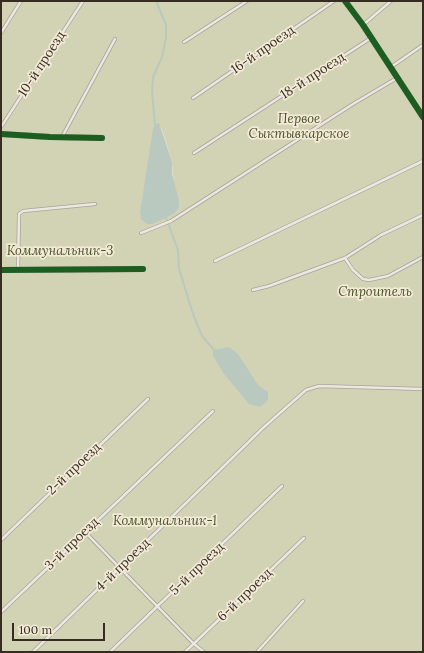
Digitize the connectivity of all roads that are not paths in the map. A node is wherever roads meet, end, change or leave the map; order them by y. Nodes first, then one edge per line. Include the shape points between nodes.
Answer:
1 (21, 1) edge
2 (83, 1) edge
3 (247, 1) edge
4 (334, 1) edge
5 (345, 1) edge
6 (391, 1) edge
7 (363, 25) junction
8 (1, 33) edge
9 (371, 38) junction
10 (115, 39) dead end
11 (184, 42) dead end
12 (423, 45) edge
13 (390, 67) junction
14 (397, 78) junction
15 (193, 98) dead end
16 (423, 106) edge
17 (417, 109) junction
18 (423, 117) edge
19 (1, 127) edge
20 (1, 134) edge
21 (62, 138) junction
22 (102, 138) dead end
23 (194, 154) dead end
24 (423, 161) edge
25 (95, 204) dead end
26 (423, 215) edge
27 (141, 233) dead end
28 (423, 257) edge
29 (345, 258) junction
30 (215, 260) dead end
31 (143, 269) dead end
32 (1, 270) edge
33 (18, 270) junction
34 (253, 290) dead end
35 (423, 389) edge
36 (148, 399) dead end
37 (213, 411) dead end
38 (282, 486) dead end
39 (85, 532) junction
40 (304, 538) dead end
41 (1, 540) edge
42 (120, 568) junction
43 (303, 601) dead end
44 (158, 607) junction
45 (1, 612) edge
46 (194, 644) junction
47 (33, 652) edge
48 (110, 652) edge
49 (185, 652) edge
50 (204, 652) edge
51 (257, 652) edge

1 - 8 lane
2 - 19 lane, 10-й проезд
3 - 11 lane
4 - 15 lane, 16-й проезд
5 - 7 street
6 - 7 lane
7 - 9 street
9 - 13 street
9 - 23 lane, 18-й проезд
10 - 21 lane
12 - 13 lane
13 - 14 street
14 - 17 street
14 - 27 lane via 171,221
16 - 17 lane
17 - 18 street
20 - 21 street
21 - 22 street
24 - 30 lane
25 - 33 lane via 23,211 18,214
26 - 29 lane via 381,235
28 - 29 lane via 388,276 369,280 363,279 353,270
29 - 34 lane
31 - 33 street
32 - 33 street
35 - 42 lane, 4-й проезд via 319,386 306,390 264,427
36 - 41 lane, 2-й проезд
37 - 39 lane, 3-й проезд
38 - 44 lane, 5-й проезд
39 - 42 lane
39 - 45 lane, 3-й проезд
40 - 46 lane, 6-й проезд
42 - 44 lane
42 - 47 lane, 4-й проезд
43 - 51 lane
44 - 46 lane
44 - 48 lane, 5-й проезд
46 - 49 lane, 6-й проезд
46 - 50 lane

